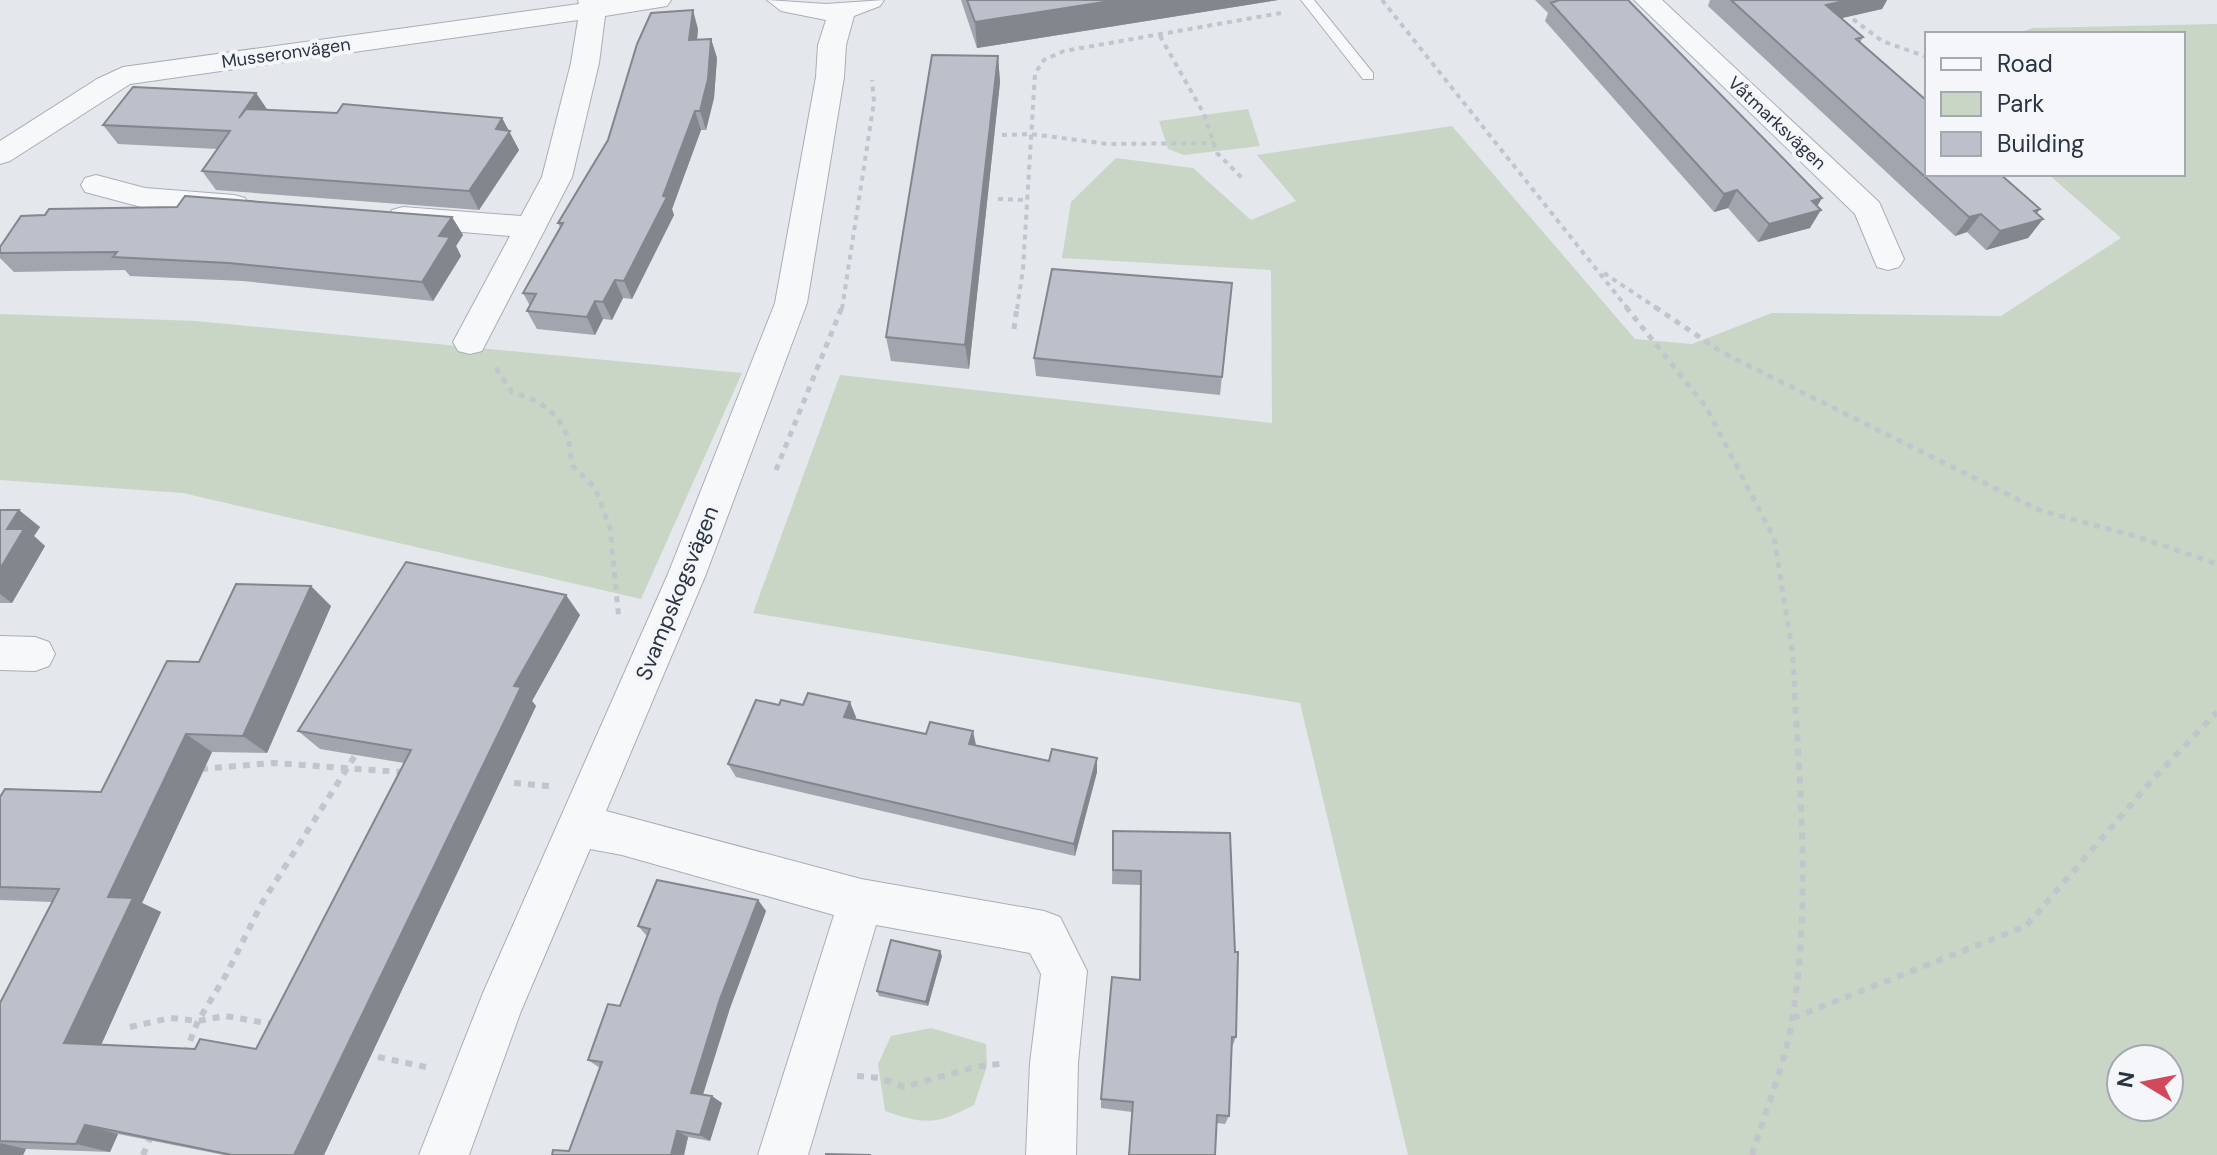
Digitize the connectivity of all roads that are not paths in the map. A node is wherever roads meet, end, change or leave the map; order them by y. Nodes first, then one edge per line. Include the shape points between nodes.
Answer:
1 (658, 0) edge
2 (780, 0) edge
3 (1647, 0) edge
4 (1310, 4) edge
5 (592, 5) edge
6 (856, 5) edge
7 (1368, 76) dead end
8 (0, 154) edge
9 (96, 185) dead end
10 (269, 207) edge
11 (377, 215) edge
12 (532, 227) junction
13 (1888, 259) dead end
14 (470, 342) road end
15 (578, 827) junction
16 (861, 901) junction
17 (444, 1155) edge
18 (783, 1155) edge
19 (1051, 1155) edge

1 - 5 street, Musseronvägen
2 - 6 street, Svampskogsvägen via 812,11
3 - 13 street, Våtmarksvägen via 1868,209
4 - 7 lane
5 - 8 street, Musseronvägen via 123,76
5 - 12 street via 585,63 557,177
6 - 15 street, Svampskogsvägen via 832,45 791,303 687,574
9 - 10 street via 145,198
11 - 12 street
12 - 14 street
15 - 16 street via 622,834
15 - 17 street, Svampskogsvägen via 499,1009
16 - 18 street
16 - 19 street via 1044,933 1064,971

